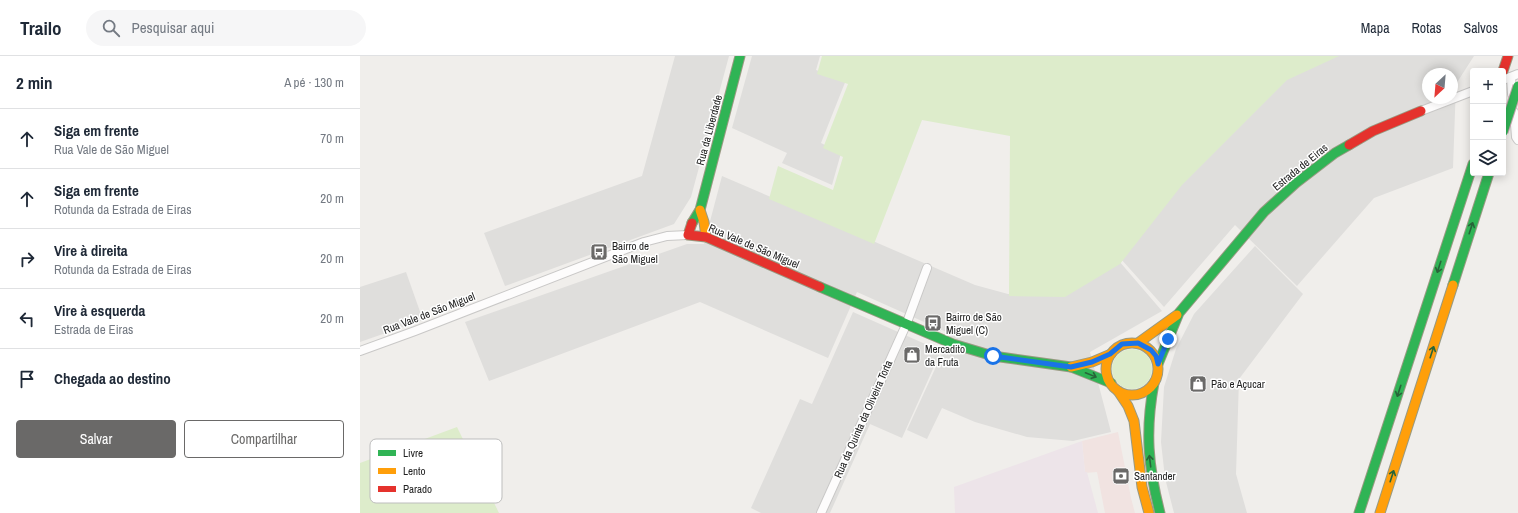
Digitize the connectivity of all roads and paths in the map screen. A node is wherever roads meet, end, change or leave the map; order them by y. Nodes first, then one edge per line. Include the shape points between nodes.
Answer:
1 (740, 56) edge
2 (1508, 56) edge
3 (1504, 68) edge
4 (1510, 77) edge
5 (1518, 86) edge
6 (1470, 92) edge
7 (1421, 112) joint
8 (1506, 123) edge
9 (1518, 140) edge
10 (1470, 173) edge
11 (1488, 176) edge
12 (700, 210) junction
13 (688, 235) junction
14 (706, 236) junction
15 (927, 268) dead end
16 (1179, 313) junction
17 (906, 325) junction
18 (1138, 343) junction
19 (360, 351) edge
20 (1110, 354) junction
21 (1158, 364) junction
22 (1071, 367) junction
23 (1111, 383) junction
24 (1154, 383) junction
25 (1118, 391) junction
26 (820, 513) edge
27 (1149, 513) edge
28 (1160, 513) edge
29 (1359, 513) edge
30 (1380, 513) edge

1 - 12 main road, Rua da Liberdade
2 - 3 main road
4 - 9 street
5 - 8 main road, bridge
6 - 7 street, Estrada de Eiras
7 - 16 main road, Estrada de Eiras via 1373,131 1341,149 1296,183 1264,212
10 -> 29 main road
30 -> 11 main road
12 - 13 main road, Rua da Liberdade
12 - 14 main road, Rua da Liberdade
13 - 14 main road, Rua Vale de São Miguel
13 - 19 street, Rua Vale de São Miguel via 667,236 644,242
14 - 17 main road, Rua Vale de São Miguel
15 - 17 street, Rua da Quinta da Oliveira Torta
16 - 18 main road, Estrada de Eiras
16 - 21 main road, Estrada de Eiras
17 - 22 main road, Rua Vale de São Miguel via 953,344 993,356
17 - 26 street, Rua da Quinta da Oliveira Torta
18 - 20 main road via 1122,344
18 - 21 main road via 1151,350
20 - 22 main road, Rua Vale de São Miguel
20 - 23 main road via 1106,369
21 - 24 main road
22 -> 23 main road, Rua Vale de São Miguel
23 - 25 main road
24 - 25 main road via 1142,394 1125,394
28 -> 24 main road via 1152,484 1147,442
25 - 27 main road via 1134,421 1142,487

